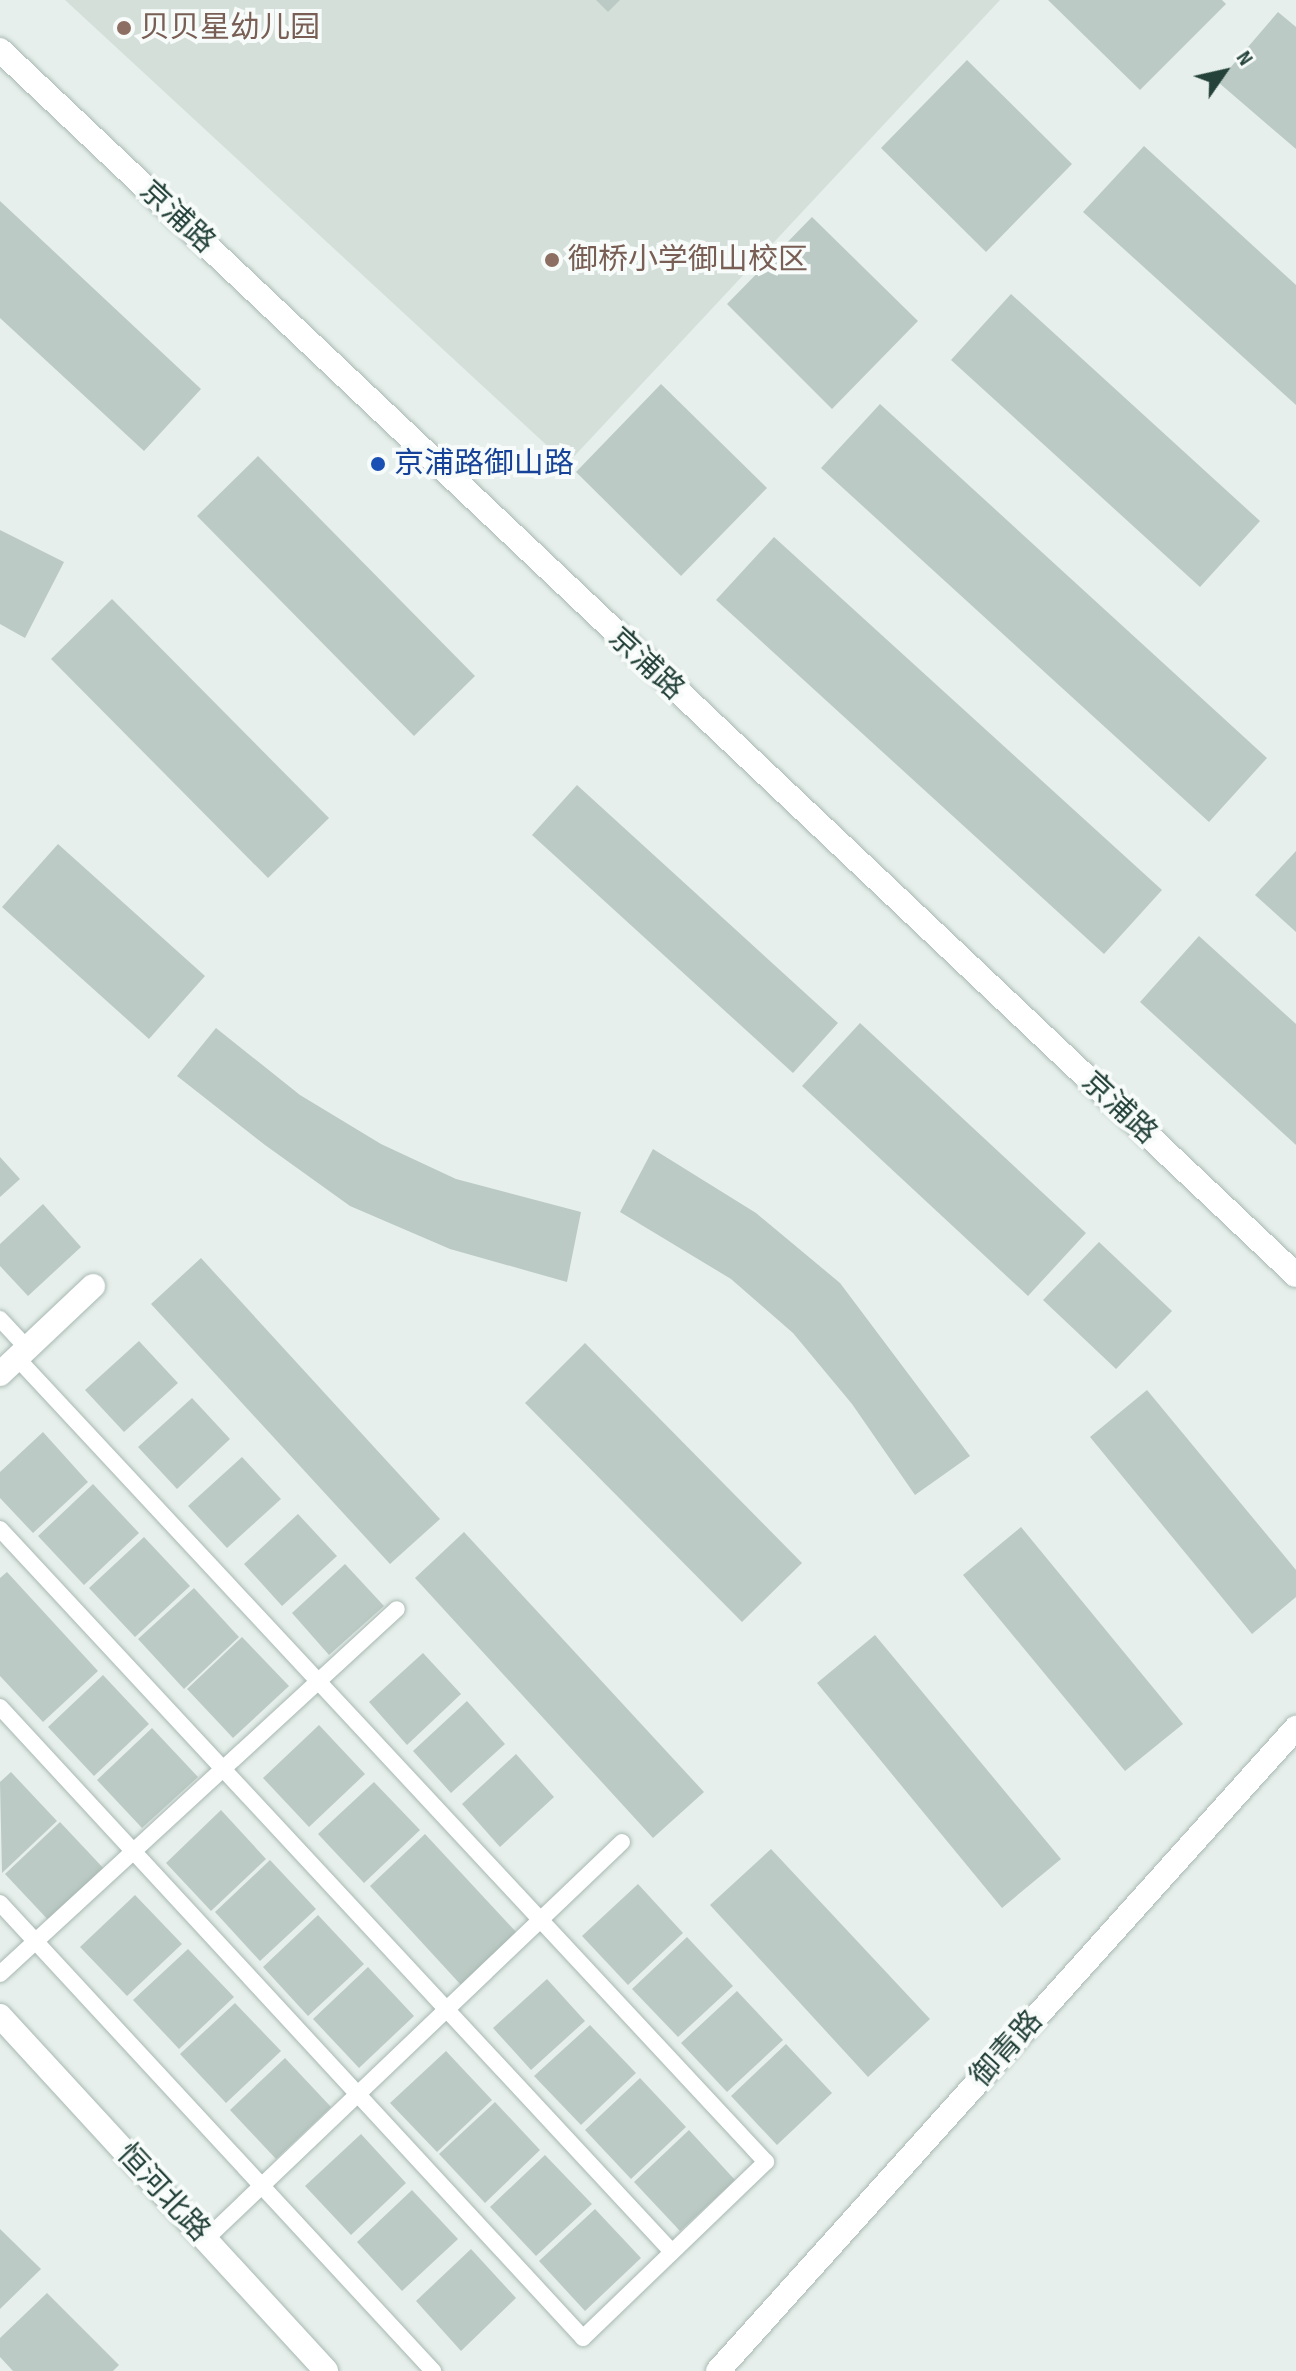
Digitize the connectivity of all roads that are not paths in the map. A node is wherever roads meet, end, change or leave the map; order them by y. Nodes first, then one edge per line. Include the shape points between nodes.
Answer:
1 (0, 50) edge
2 (1296, 1275) edge
3 (93, 1286) dead end
4 (0, 1319) edge
5 (15, 1360) edge
6 (0, 1529) edge
7 (397, 1609) dead end
8 (318, 1681) junction
9 (0, 1707) edge
10 (1296, 1728) edge
11 (223, 1769) junction
12 (622, 1842) dead end
13 (133, 1851) junction
14 (0, 1903) edge
15 (540, 1919) junction
16 (36, 1941) junction
17 (0, 1974) edge
18 (446, 2010) junction
19 (0, 2016) edge
20 (358, 2094) junction
21 (262, 2185) junction
22 (206, 2239) junction
23 (672, 2252) junction
24 (326, 2371) edge
25 (433, 2371) edge
26 (718, 2371) edge

1 - 2 street, 京浦路
3 - 5 street
4 - 5 lane
5 - 8 lane
6 - 11 lane
7 - 8 lane
8 - 11 lane
8 - 15 lane
9 - 13 lane
10 - 26 street, 御青路
11 - 13 lane
11 - 18 lane
12 - 15 lane
13 - 16 lane
13 - 20 lane
14 - 16 lane
15 - 18 lane
15 - 23 lane via 766,2162
16 - 17 lane
16 - 21 lane
18 - 20 lane
18 - 23 lane
19 - 22 street, 恒河北路
20 - 21 lane
20 - 23 lane via 583,2338
21 - 22 lane
21 - 25 lane
22 - 24 street, 恒河北路

